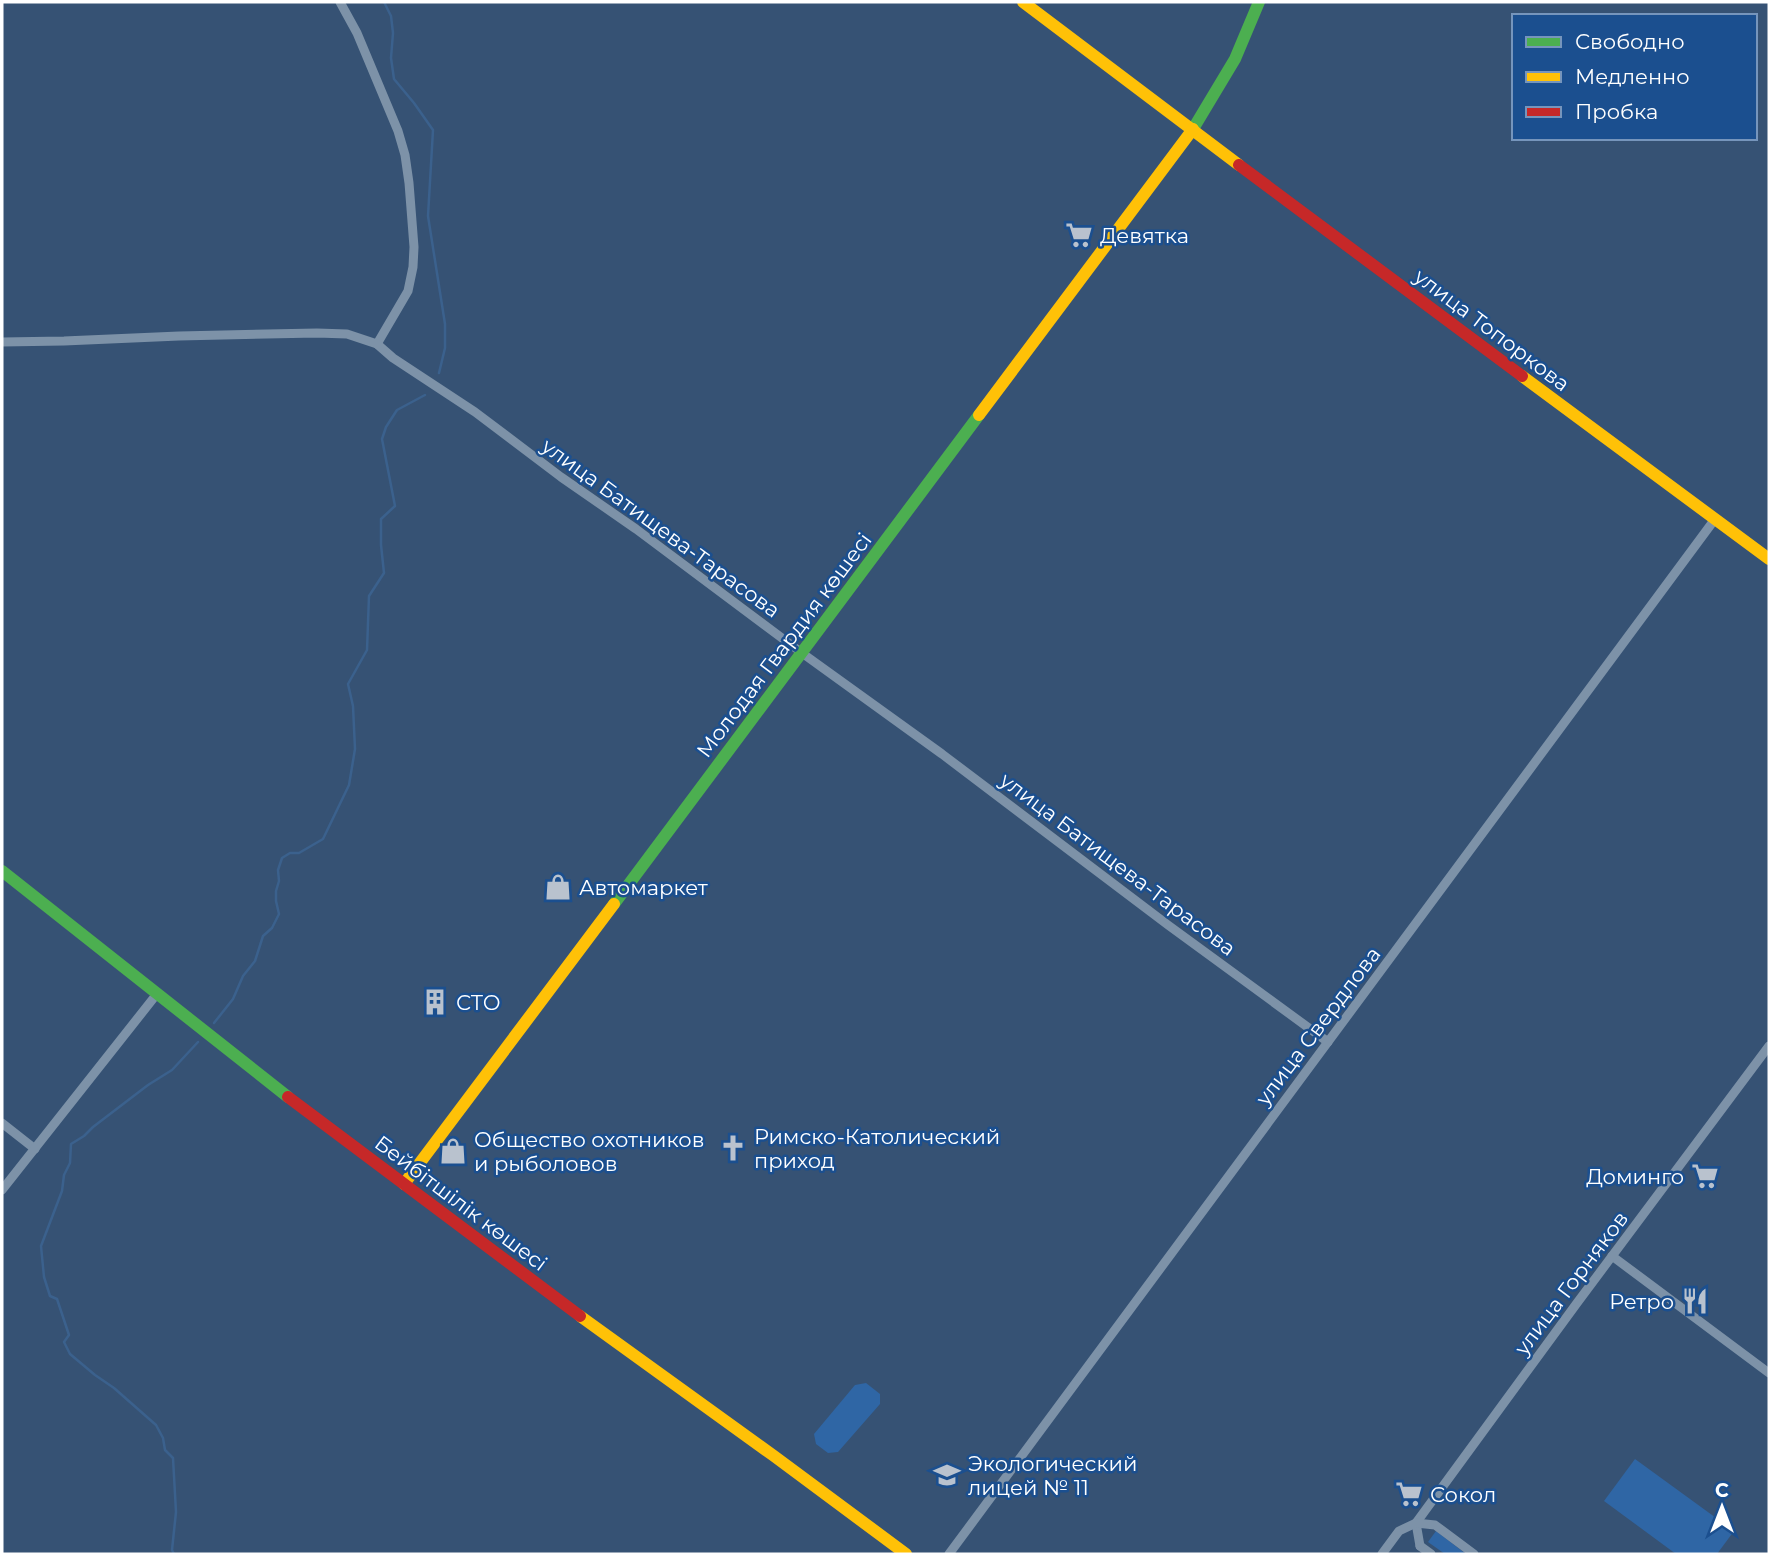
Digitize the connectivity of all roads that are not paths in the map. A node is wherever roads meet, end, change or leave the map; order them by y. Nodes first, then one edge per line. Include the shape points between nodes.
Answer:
1 (340, 2) edge
2 (1023, 2) edge
3 (1259, 2) edge
4 (1194, 129) junction
5 (2, 342) edge
6 (377, 344) junction
7 (1716, 519) junction
8 (1769, 559) edge
9 (802, 653) junction
10 (2, 872) edge
11 (156, 995) junction
12 (1328, 1042) junction
13 (1769, 1046) edge
14 (2, 1123) edge
15 (35, 1149) junction
16 (404, 1184) junction
17 (2, 1189) edge
18 (1612, 1256) junction
19 (1769, 1373) edge
20 (1416, 1523) junction
21 (1417, 1550) edge
22 (905, 1554) edge
23 (949, 1554) edge
24 (1382, 1554) edge
25 (1431, 1554) edge
26 (1474, 1554) edge

1 - 6 street via 398,131 409,183 413,267 408,291
2 - 4 main road, улица Топоркова
3 - 4 main road, Молодая Гвардия көшесі via 1235,59
4 - 7 main road, улица Топоркова
4 - 9 main road, Молодая Гвардия көшесі
5 - 6 street, улица Батищева-Тарасова via 317,333 347,334
6 - 9 street, улица Батищева-Тарасова
7 - 8 main road, улица Топоркова
7 - 12 street, улица Свердлова
9 - 12 street, улица Батищева-Тарасова
9 - 16 main road, Молодая Гвардия көшесі
10 - 11 main road, Бейбітшілік көшесі
11 - 15 street
11 - 16 main road, Бейбітшілік көшесі
12 - 23 street, улица Свердлова
13 - 18 street, улица Горняков
14 - 15 street
15 - 17 street
16 - 22 main road, Бейбітшілік көшесі
18 - 19 street
18 - 20 street, улица Горняков
20 - 21 street
20 - 24 street, улица Горняков via 1399,1531
20 - 26 street via 1435,1525
21 - 25 street

